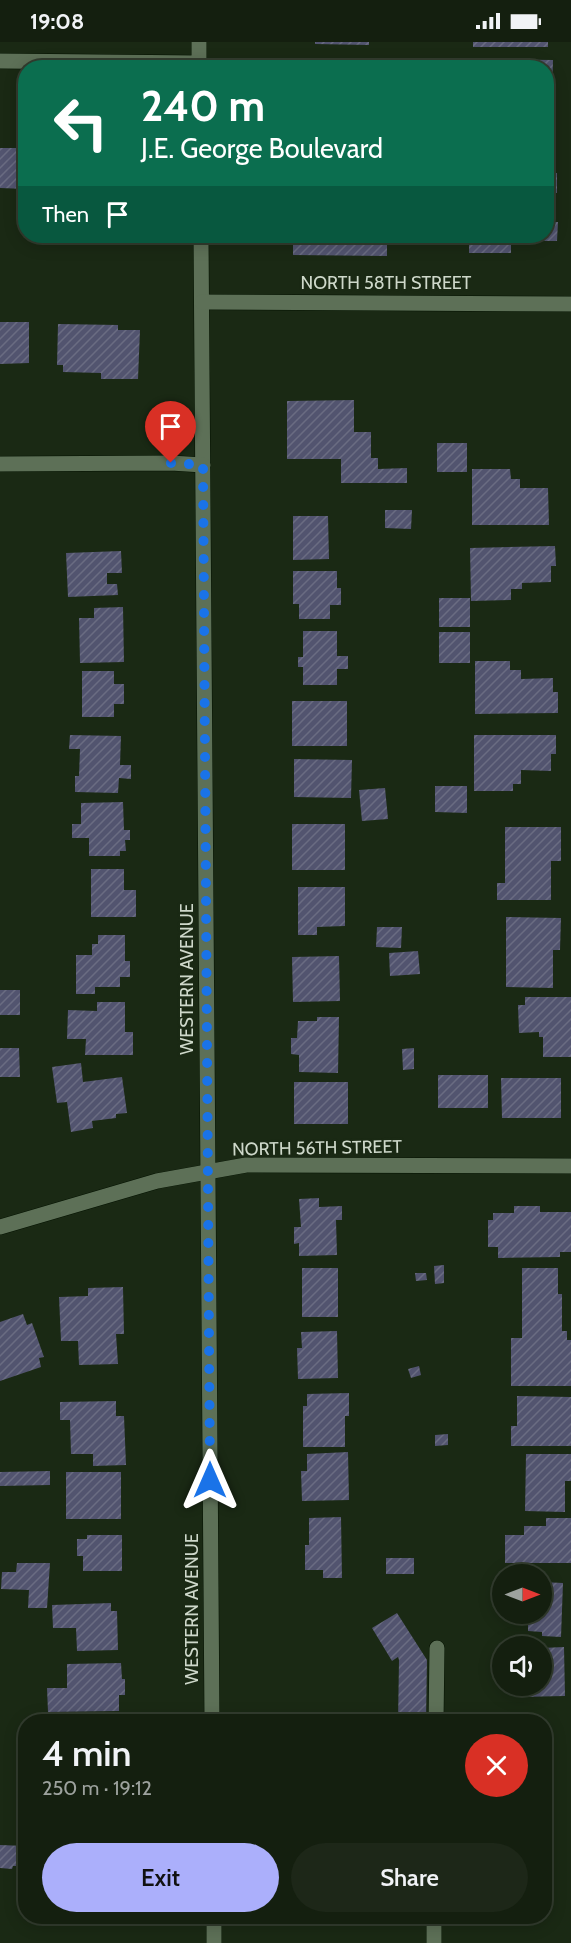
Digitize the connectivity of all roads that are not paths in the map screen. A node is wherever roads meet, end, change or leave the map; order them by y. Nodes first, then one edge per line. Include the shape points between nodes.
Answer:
1 (199, 42) edge
2 (199, 60) edge
3 (0, 61) edge
4 (18, 61) edge
5 (201, 243) edge
6 (202, 302) junction
7 (571, 304) edge
8 (0, 464) edge
9 (203, 465) junction
10 (571, 1166) edge
11 (208, 1172) junction
12 (0, 1227) edge
13 (437, 1648) dead end
14 (212, 1714) edge
15 (436, 1714) edge
16 (214, 1924) edge
17 (434, 1924) edge
18 (214, 1943) edge
19 (434, 1943) edge

1 - 2 street
3 - 4 street
5 - 6 street, WESTERN AVENUE
6 - 7 street, NORTH 58TH STREET
6 - 9 street, WESTERN AVENUE
8 - 9 street
9 - 11 street, WESTERN AVENUE
10 - 11 street, NORTH 56TH STREET via 246,1165
11 - 12 street, NORTH 56TH STREET via 157,1181
11 - 14 street, WESTERN AVENUE
13 - 15 street
16 - 18 street
17 - 19 street

